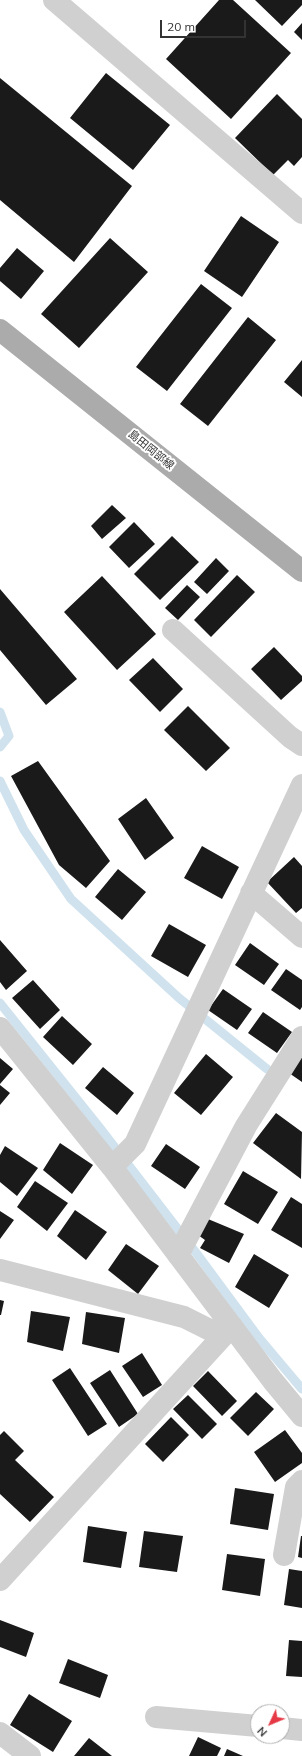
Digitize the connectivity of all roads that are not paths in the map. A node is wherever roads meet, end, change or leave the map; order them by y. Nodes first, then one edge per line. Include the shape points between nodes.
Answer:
1 (54, 0) edge
2 (302, 213) edge
3 (0, 330) edge
4 (302, 571) edge
5 (173, 630) dead end
6 (302, 745) edge
7 (302, 785) edge
8 (251, 893) junction
9 (302, 938) edge
10 (0, 1028) edge
11 (302, 1037) edge
12 (112, 1167) junction
13 (178, 1255) junction
14 (0, 1270) edge
15 (227, 1331) junction
16 (302, 1416) edge
17 (302, 1481) edge
18 (284, 1555) dead end
19 (0, 1580) edge
20 (156, 1717) dead end
21 (250, 1725) edge
22 (290, 1729) edge
23 (302, 1730) edge
24 (0, 1733) edge
25 (30, 1756) edge

1 - 2 street
3 - 4 main road, 島田岡部線
5 - 6 street via 290,737
7 - 8 street
8 - 9 street
8 - 12 street via 135,1144
10 - 12 street
11 - 13 street via 246,1126
12 - 13 street
13 - 15 street
14 - 15 street
15 - 16 street
15 - 19 street
17 - 18 street via 296,1487
20 - 21 street
22 - 23 street
24 - 25 street

